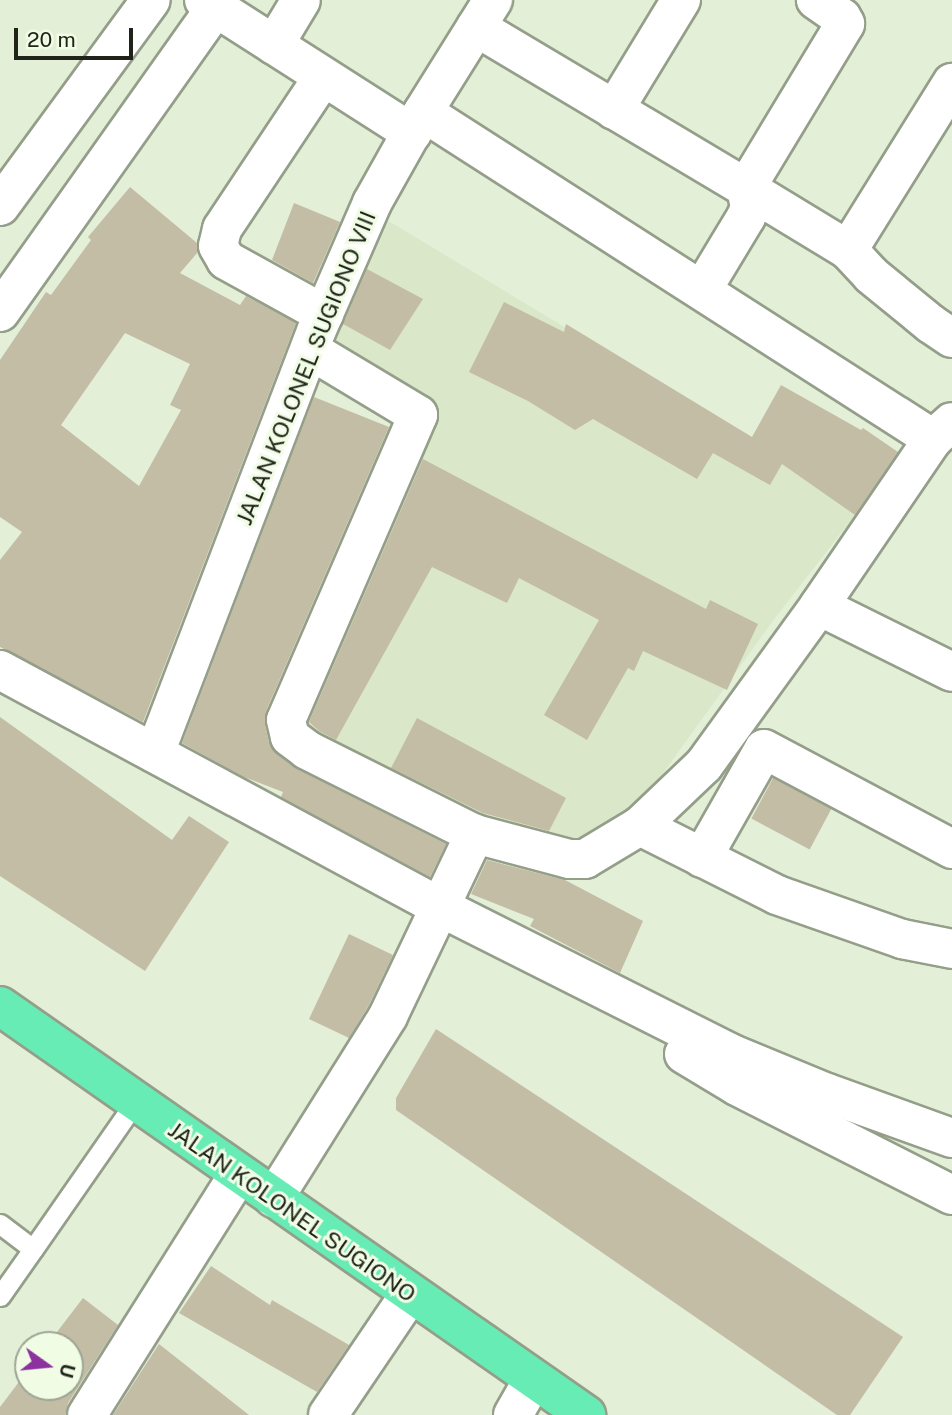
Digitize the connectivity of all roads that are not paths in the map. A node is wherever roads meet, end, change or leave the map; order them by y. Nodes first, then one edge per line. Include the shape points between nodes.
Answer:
1 (151, 0) edge
2 (301, 0) edge
3 (681, 0) edge
4 (816, 0) edge
5 (209, 4) edge
6 (485, 14) edge
7 (274, 45) junction
8 (324, 77) junction
9 (952, 83) edge
10 (614, 110) junction
11 (417, 122) junction
12 (746, 188) junction
13 (0, 205) edge
14 (52, 240) junction
15 (848, 250) junction
16 (702, 290) junction
17 (0, 312) edge
18 (324, 314) junction
19 (952, 338) edge
20 (310, 350) junction
21 (942, 431) edge
22 (819, 606) junction
23 (0, 670) edge
24 (952, 671) edge
25 (155, 753) junction
26 (640, 825) junction
27 (475, 834) junction
28 (952, 849) edge
29 (702, 858) junction
30 (442, 908) junction
31 (952, 949) edge
32 (566, 971) junction
33 (0, 1006) edge
34 (135, 1102) junction
35 (952, 1138) edge
36 (238, 1175) junction
37 (952, 1195) edge
38 (274, 1198) junction
39 (0, 1224) edge
40 (33, 1249) junction
41 (410, 1294) junction
42 (0, 1296) edge
43 (533, 1380) junction
44 (87, 1415) edge
45 (328, 1415) edge
46 (513, 1415) edge
47 (586, 1415) edge

1 - 13 street
2 - 7 street
3 - 10 street
4 - 12 street via 845,24
5 - 7 street
5 - 14 street
6 - 10 street
6 - 11 street, JALAN KOLONEL SUGIONO VIII
7 - 8 street
8 - 11 street
8 - 18 street via 222,229 218,246 226,260
9 - 15 street
10 - 12 street
11 - 16 street
11 - 18 street, JALAN KOLONEL SUGIONO VIII via 372,203
12 - 15 street
12 - 16 street via 750,208 746,218
13 - 14 street
14 - 17 street
15 - 19 street via 871,275
16 - 21 street
18 - 20 street, JALAN KOLONEL SUGIONO VIII
20 - 25 street, JALAN KOLONEL SUGIONO VIII
20 - 27 street via 418,415 286,720 290,737 307,751
21 - 22 street
22 - 24 street
22 - 26 street via 704,765
23 - 25 street
25 - 30 street
26 - 27 street via 585,859 569,859
26 - 29 street
27 - 30 street
28 - 29 street via 764,749
29 - 31 street via 777,895 834,916 901,939
30 - 32 street
30 - 38 street via 388,1016
32 - 35 street via 730,1053
32 - 37 street via 583,991 737,1086
33 - 34 highway, JALAN KOLONEL SUGIONO
34 - 36 highway, JALAN KOLONEL SUGIONO
34 - 40 lane
36 - 38 highway, JALAN KOLONEL SUGIONO
36 - 44 street
38 - 41 highway, JALAN KOLONEL SUGIONO
39 - 40 lane
40 - 42 lane
41 - 43 highway, JALAN KOLONEL SUGIONO
41 - 45 street
43 - 46 street
43 - 47 highway, JALAN KOLONEL SUGIONO

